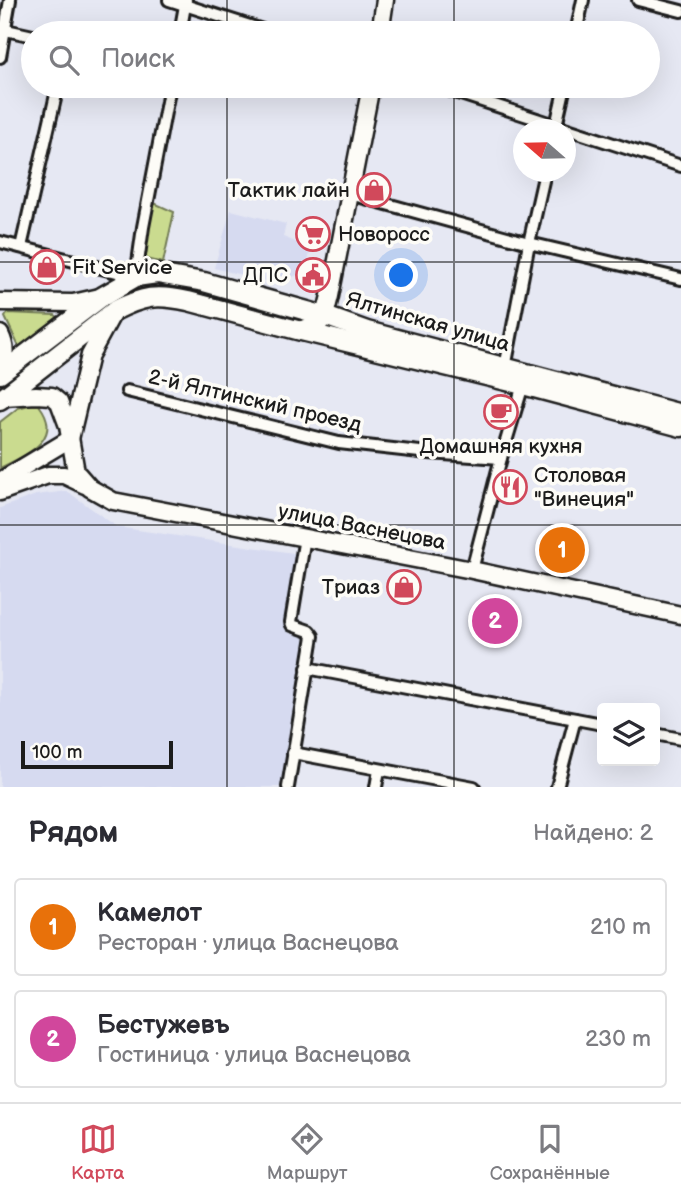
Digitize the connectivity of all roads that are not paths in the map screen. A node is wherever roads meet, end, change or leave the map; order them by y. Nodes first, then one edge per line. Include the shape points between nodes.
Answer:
1 (10, 0) edge
2 (169, 0) edge
3 (385, 0) edge
4 (583, 0) edge
5 (638, 0) edge
6 (186, 3) edge
7 (677, 7) edge
8 (182, 21) edge
9 (238, 21) edge
10 (382, 21) edge
11 (579, 21) edge
12 (6, 30) junction
13 (21, 33) edge
14 (0, 57) edge
15 (55, 98) edge
16 (168, 98) edge
17 (369, 98) edge
18 (471, 98) edge
19 (562, 98) edge
20 (533, 119) edge
21 (558, 119) edge
22 (576, 133) edge
23 (681, 166) edge
24 (543, 182) edge
25 (350, 194) junction
26 (0, 242) edge
27 (529, 243) junction
28 (21, 247) junction
29 (136, 277) junction
30 (681, 279) edge
31 (103, 296) junction
32 (0, 302) edge
33 (114, 311) junction
34 (324, 316) junction
35 (297, 330) junction
36 (0, 334) edge
37 (0, 365) edge
38 (505, 368) junction
39 (0, 374) edge
40 (523, 385) junction
41 (127, 391) dead end
42 (2, 398) edge
43 (681, 414) edge
44 (681, 427) edge
45 (70, 439) junction
46 (501, 458) junction
47 (0, 481) edge
48 (90, 488) junction
49 (0, 492) edge
50 (304, 537) junction
51 (472, 570) junction
52 (681, 615) edge
53 (307, 668) junction
54 (575, 719) junction
55 (597, 723) edge
56 (660, 735) edge
57 (681, 739) edge
58 (293, 753) junction
59 (379, 770) junction
60 (288, 787) edge
61 (376, 787) edge
62 (470, 787) edge
63 (557, 787) edge

1 - 12 street
2 - 6 street
3 - 10 main road
4 - 11 street
5 - 7 street
6 - 8 street
6 - 9 street
12 - 13 street
12 - 14 street
15 - 28 street
16 - 29 street
17 - 25 main road
18 - 20 street
19 - 21 street
22 - 23 street
24 - 27 street
25 - 27 street
25 - 34 main road
26 - 28 street, Ялтинская улица
27 - 30 street
27 - 38 street
28 - 29 street, Ялтинская улица
29 - 31 main road
29 - 34 main road, Ялтинская улица via 157,274 204,282
31 - 32 main road via 73,303
31 - 39 main road
33 - 35 main road, Ялтинская улица via 154,296 170,296
33 - 42 main road
33 - 45 main road via 90,355
34 - 35 main road via 322,323
34 - 38 main road, Ялтинская улица
35 - 40 main road, Ялтинская улица
36 - 37 main road via 5,346
38 - 43 main road, Ялтинская улица
40 - 44 main road, Ялтинская улица
40 - 46 street
41 - 46 street, 2-й Ялтинский проезд via 339,443
42 - 45 main road via 52,396 59,402
45 - 47 main road
45 - 48 main road via 76,472
46 - 51 street
48 - 49 main road, улица Васнецова via 64,475 48,475
48 - 50 main road, улица Васнецова via 113,501
50 - 51 main road, улица Васнецова
50 - 53 street via 291,622 313,636
51 - 52 main road, улица Васнецова
53 - 54 street
53 - 58 street
54 - 55 street
54 - 63 street
56 - 57 street
58 - 59 street
58 - 60 street
59 - 61 street
59 - 62 street

